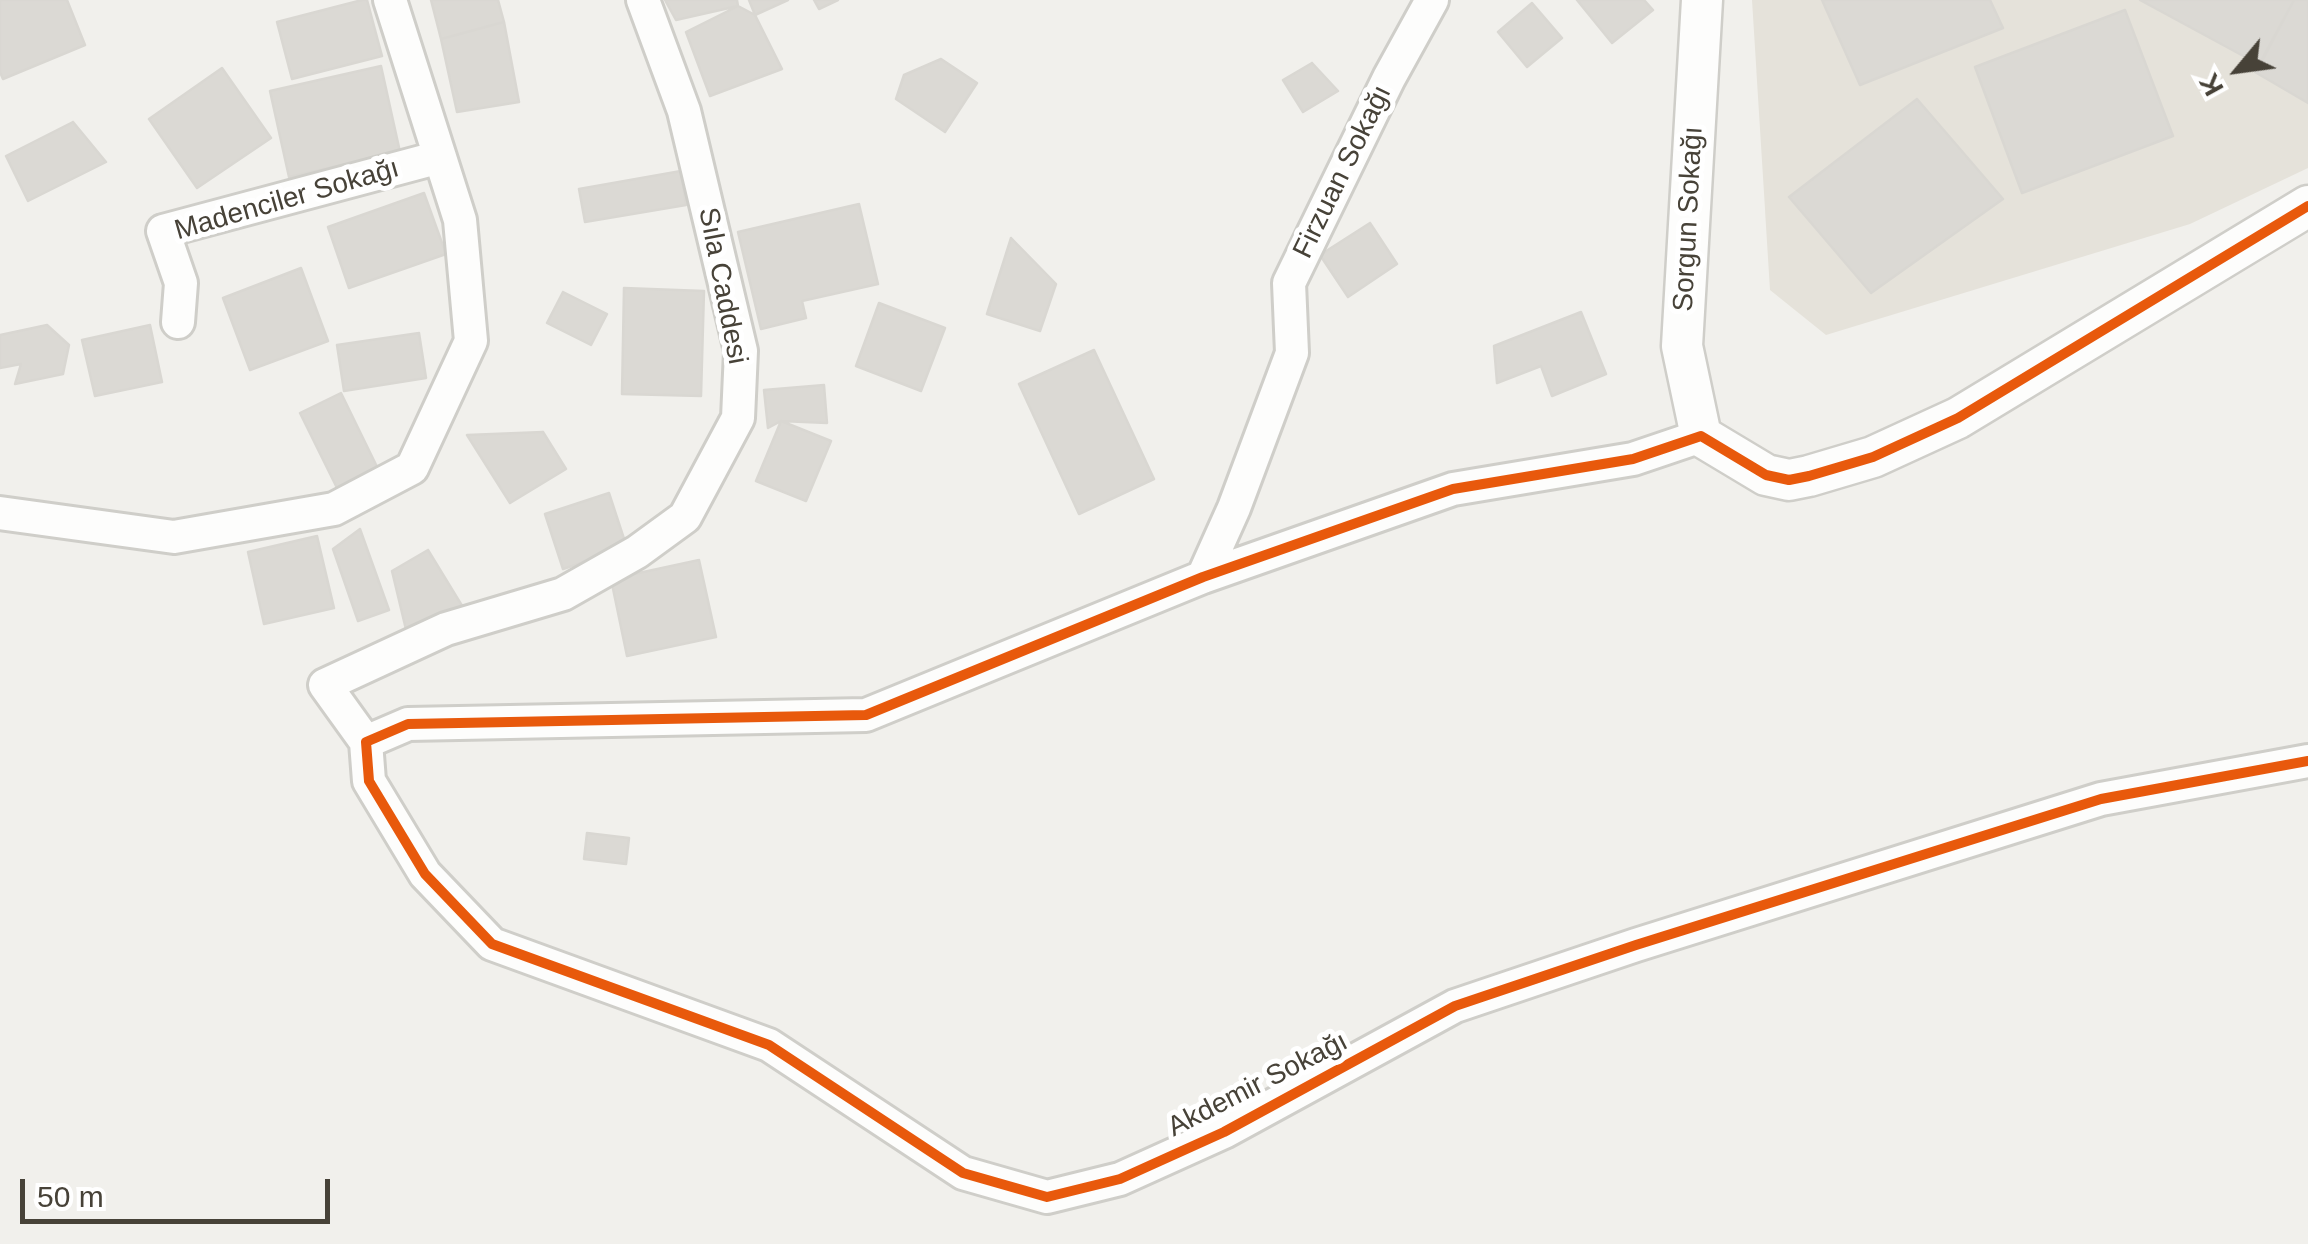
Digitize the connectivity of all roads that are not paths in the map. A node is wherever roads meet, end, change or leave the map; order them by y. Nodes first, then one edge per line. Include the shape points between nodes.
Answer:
1 (390, 0) edge
2 (643, 0) edge
3 (1432, 0) edge
4 (1702, 0) edge
5 (440, 157) junction
6 (2308, 206) edge
7 (178, 322) dead end
8 (1701, 436) junction
9 (0, 513) edge
10 (1203, 576) junction
11 (366, 742) junction
12 (2308, 761) edge

1 - 5 street
2 - 11 street, Sıla Caddesi via 684,111 741,351 738,418 685,518 638,552 564,594 446,629 325,685
3 - 10 street, Firzuan Sokağı via 1289,283 1292,353
4 - 8 street, Sorgun Sokağı via 1682,346
5 - 7 street, Madenciler Sokağı via 163,231 182,283
5 - 9 street via 460,220 471,341 412,468 334,510 174,537
6 - 8 street via 1958,418 1873,457 1788,480 1766,475
8 - 10 street via 1633,460 1454,489
10 - 11 street via 866,715 408,724
11 - 12 street, Akdemir Sokağı via 369,782 426,874 492,944 769,1045 964,1173 1047,1196 1120,1179 1224,1132 1456,1006 2102,799

